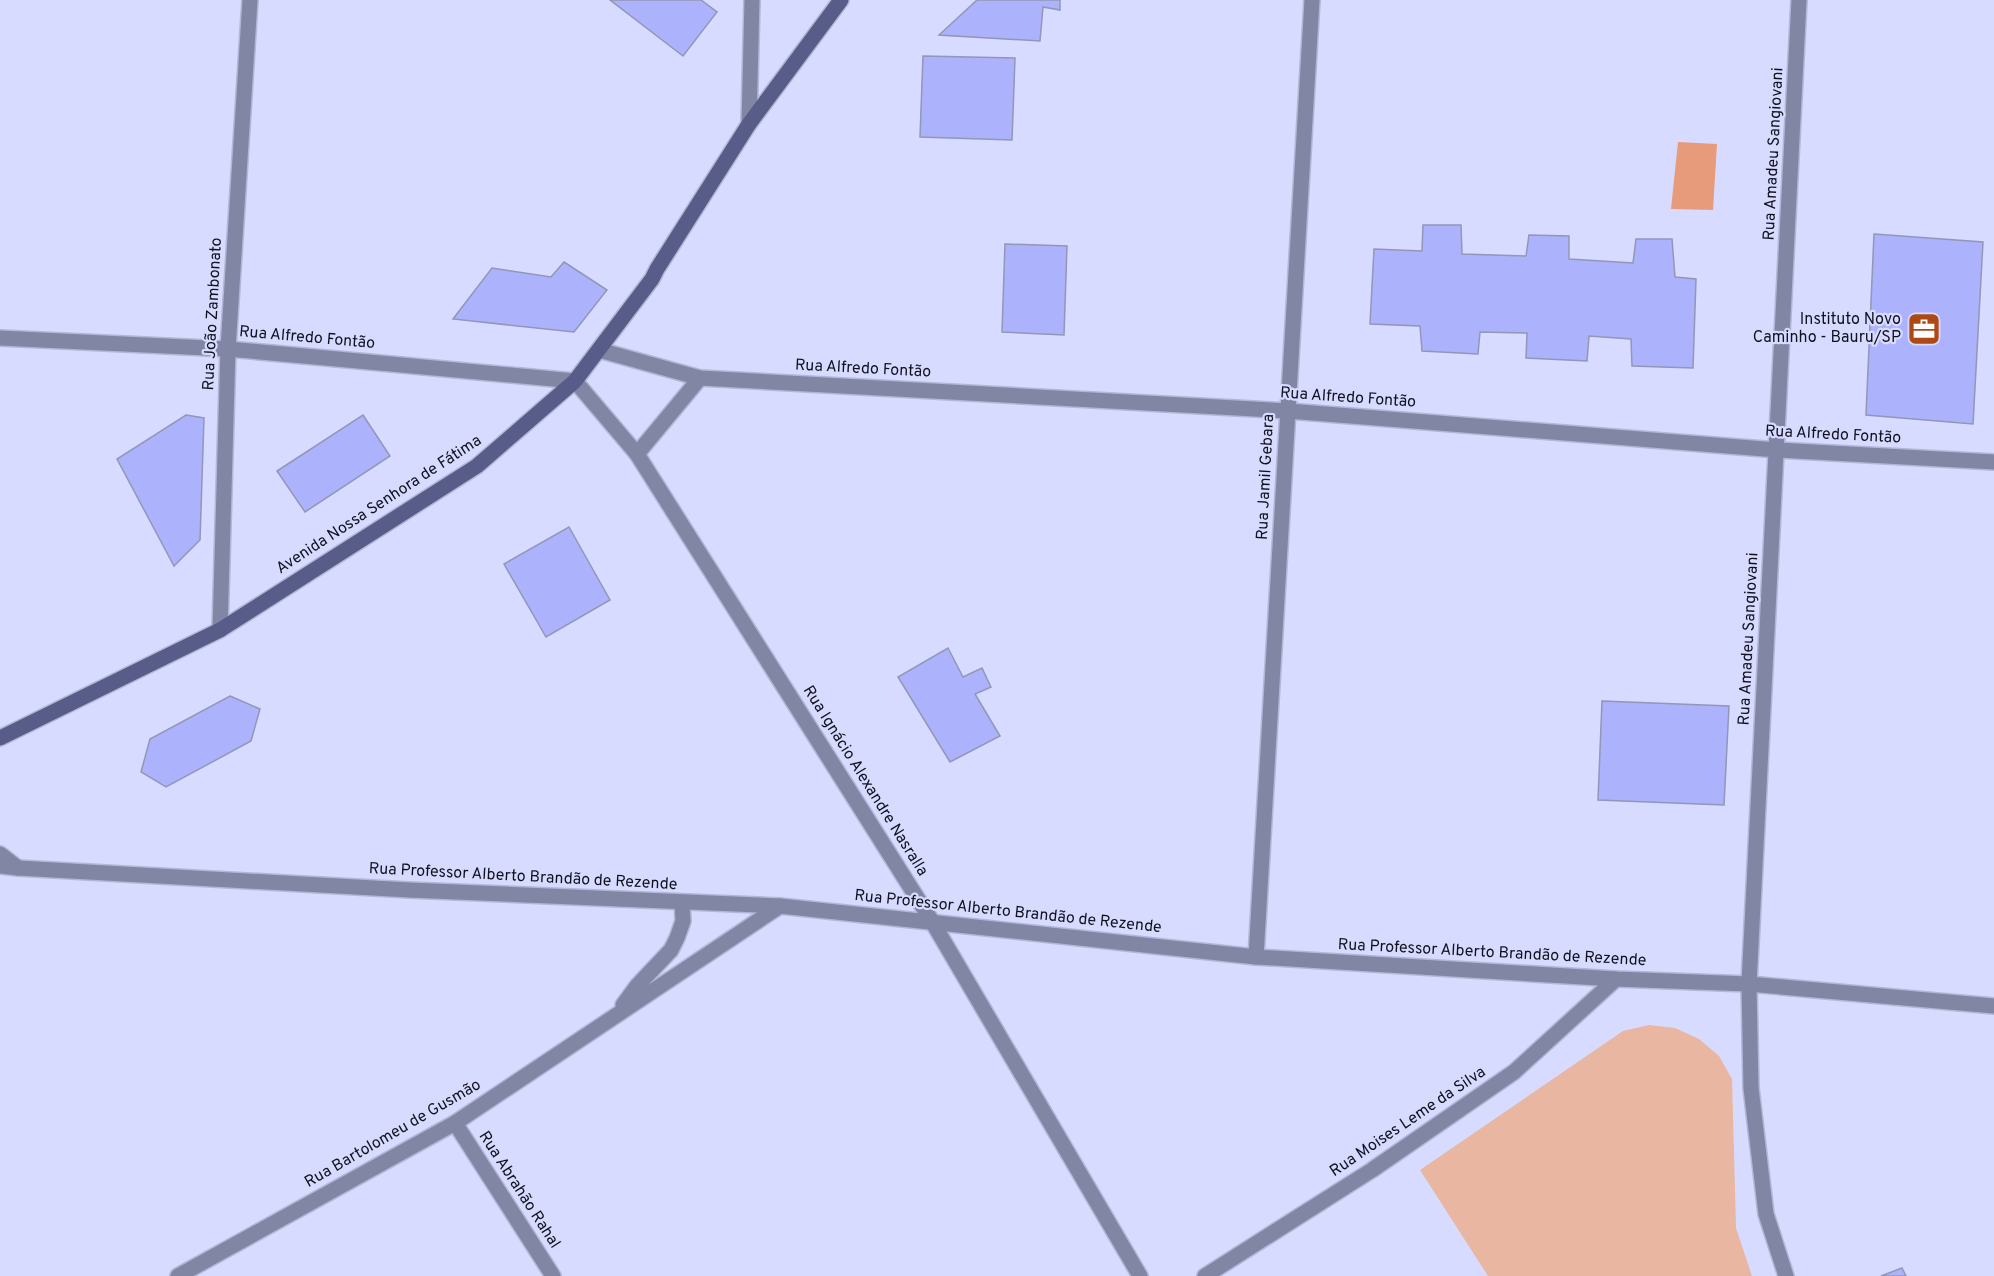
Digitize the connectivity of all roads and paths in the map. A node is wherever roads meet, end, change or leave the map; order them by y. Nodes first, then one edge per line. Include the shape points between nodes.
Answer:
1 (250, 0) edge
2 (752, 0) edge
3 (841, 0) edge
4 (1312, 0) edge
5 (1799, 0) edge
6 (749, 124) junction
7 (0, 338) edge
8 (228, 349) junction
9 (599, 350) junction
10 (699, 378) junction
11 (575, 381) junction
12 (1288, 411) junction
13 (1777, 450) junction
14 (637, 454) junction
15 (1994, 462) edge
16 (220, 630) junction
17 (0, 738) edge
18 (0, 854) edge
19 (0, 866) edge
20 (18, 868) junction
21 (682, 902) junction
22 (780, 906) junction
23 (933, 923) junction
24 (1256, 957) junction
25 (1616, 979) junction
26 (1749, 984) junction
27 (1994, 1006) edge
28 (618, 1013) junction
29 (455, 1123) junction
30 (178, 1276) edge
31 (553, 1276) edge
32 (1140, 1276) edge
33 (1205, 1276) edge
34 (1786, 1276) edge

1 - 8 street, Rua João Zambonato
2 - 6 street
3 - 6 street, Avenida Nossa Senhora de Fátima
4 - 12 street, Rua Jamil Gebara
5 - 13 street, Rua Amadeu Sangiovani
6 - 9 street, Avenida Nossa Senhora de Fátima via 652,279
7 - 8 street, Rua Alfredo Fontão
8 - 11 street, Rua Alfredo Fontão
8 - 16 street, Rua João Zambonato
9 - 10 street, Rua Alfredo Fontão
9 - 11 street, Avenida Nossa Senhora de Fátima
10 - 12 street, Rua Alfredo Fontão
10 - 14 street
11 - 14 street, Rua Ignácio Alexandre Nasralla
11 - 16 street, Avenida Nossa Senhora de Fátima via 477,466
12 - 13 street, Rua Alfredo Fontão
12 - 24 street, Rua Jamil Gebara
13 - 15 street, Rua Alfredo Fontão
13 - 26 street, Rua Amadeu Sangiovani
14 - 23 street, Rua Ignácio Alexandre Nasralla
16 - 17 street, Avenida Nossa Senhora de Fátima
18 - 20 street
19 - 20 street, Rua Professor Alberto Brandão de Rezende
20 - 21 street, Rua Professor Alberto Brandão de Rezende
21 - 22 street, Rua Professor Alberto Brandão de Rezende
21 - 28 street, Rua Bartolomeu de Gusmão via 677,938
22 - 23 street, Rua Professor Alberto Brandão de Rezende
22 - 28 street, Rua Bartolomeu de Gusmão
23 - 24 street, Rua Professor Alberto Brandão de Rezende
23 - 32 street, Rua Ignácio Alexandre Nasralla
24 - 25 street, Rua Professor Alberto Brandão de Rezende
25 - 26 street, Rua Professor Alberto Brandão de Rezende
25 - 33 street, Rua Moises Leme da Silva via 1514,1072 1372,1170
26 - 27 street, Rua Professor Alberto Brandão de Rezende
26 - 34 street, Rua Amadeu Sangiovani via 1751,1088 1766,1214
28 - 29 street, Rua Bartolomeu de Gusmão
29 - 30 street, Rua Bartolomeu de Gusmão
29 - 31 street, Rua Abrahão Rahal

